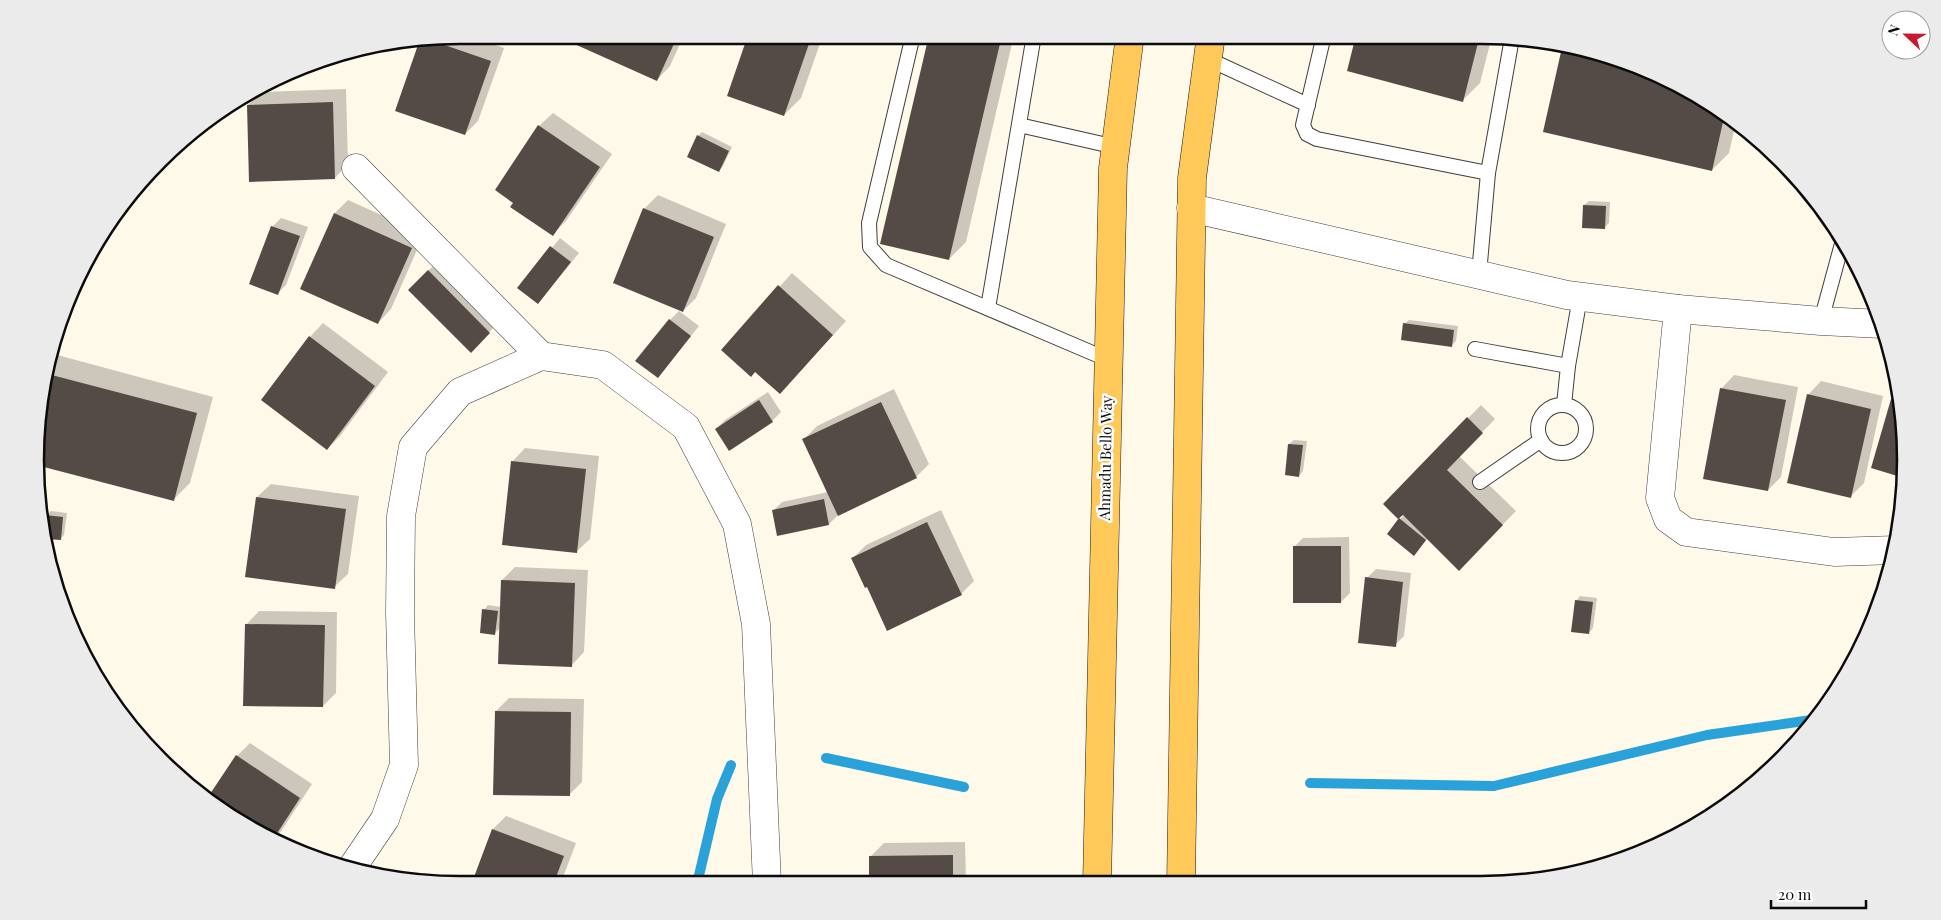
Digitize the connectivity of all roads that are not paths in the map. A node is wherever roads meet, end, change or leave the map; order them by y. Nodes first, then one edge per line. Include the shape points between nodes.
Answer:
1 (911, 44) edge
2 (1032, 44) edge
3 (1129, 44) edge
4 (1322, 44) edge
5 (1511, 45) edge
6 (1210, 47) edge
7 (1308, 105) junction
8 (1019, 125) junction
9 (1116, 147) junction
10 (356, 168) dead end
11 (1488, 173) junction
12 (1191, 208) junction
13 (1840, 251) edge
14 (1479, 274) junction
15 (1580, 297) junction
16 (988, 308) junction
17 (1678, 309) junction
18 (1821, 322) junction
19 (1874, 324) edge
20 (1475, 349) dead end
21 (541, 356) junction
22 (1109, 360) junction
23 (1568, 366) junction
24 (1564, 404) junction
25 (1541, 440) junction
26 (1480, 482) dead end
27 (1887, 550) edge
28 (355, 863) edge
29 (767, 876) edge
30 (1097, 876) edge
31 (1181, 876) edge

1 - 16 lane via 869,223 870,248 886,264
2 - 8 lane
3 - 9 main road, Ahmadu Bello Way
4 - 7 lane
5 - 11 lane
6 - 7 lane
6 - 12 main road via 1192,178
7 - 11 lane via 1303,125 1306,134 1318,140
8 - 9 lane
8 - 16 lane
9 - 22 main road, Ahmadu Bello Way
10 - 21 street
11 - 14 lane
12 - 14 street
12 - 31 main road
13 - 18 lane
14 - 15 street
15 - 17 street
15 - 23 lane
16 - 22 lane
17 - 18 street
17 - 27 street via 1660,498 1668,519 1686,532 1834,552
18 - 19 street
20 - 23 lane
21 - 28 street via 460,392 413,447 401,516 404,765 384,819
21 - 29 street via 603,365 686,427 737,524 756,624
22 - 30 main road, Ahmadu Bello Way
23 - 24 lane
24 - 25 lane via 1551,407 1542,416 1538,428
24 - 25 lane via 1576,408 1584,418 1583,442 1573,450 1561,453 1549,449
25 - 26 lane

